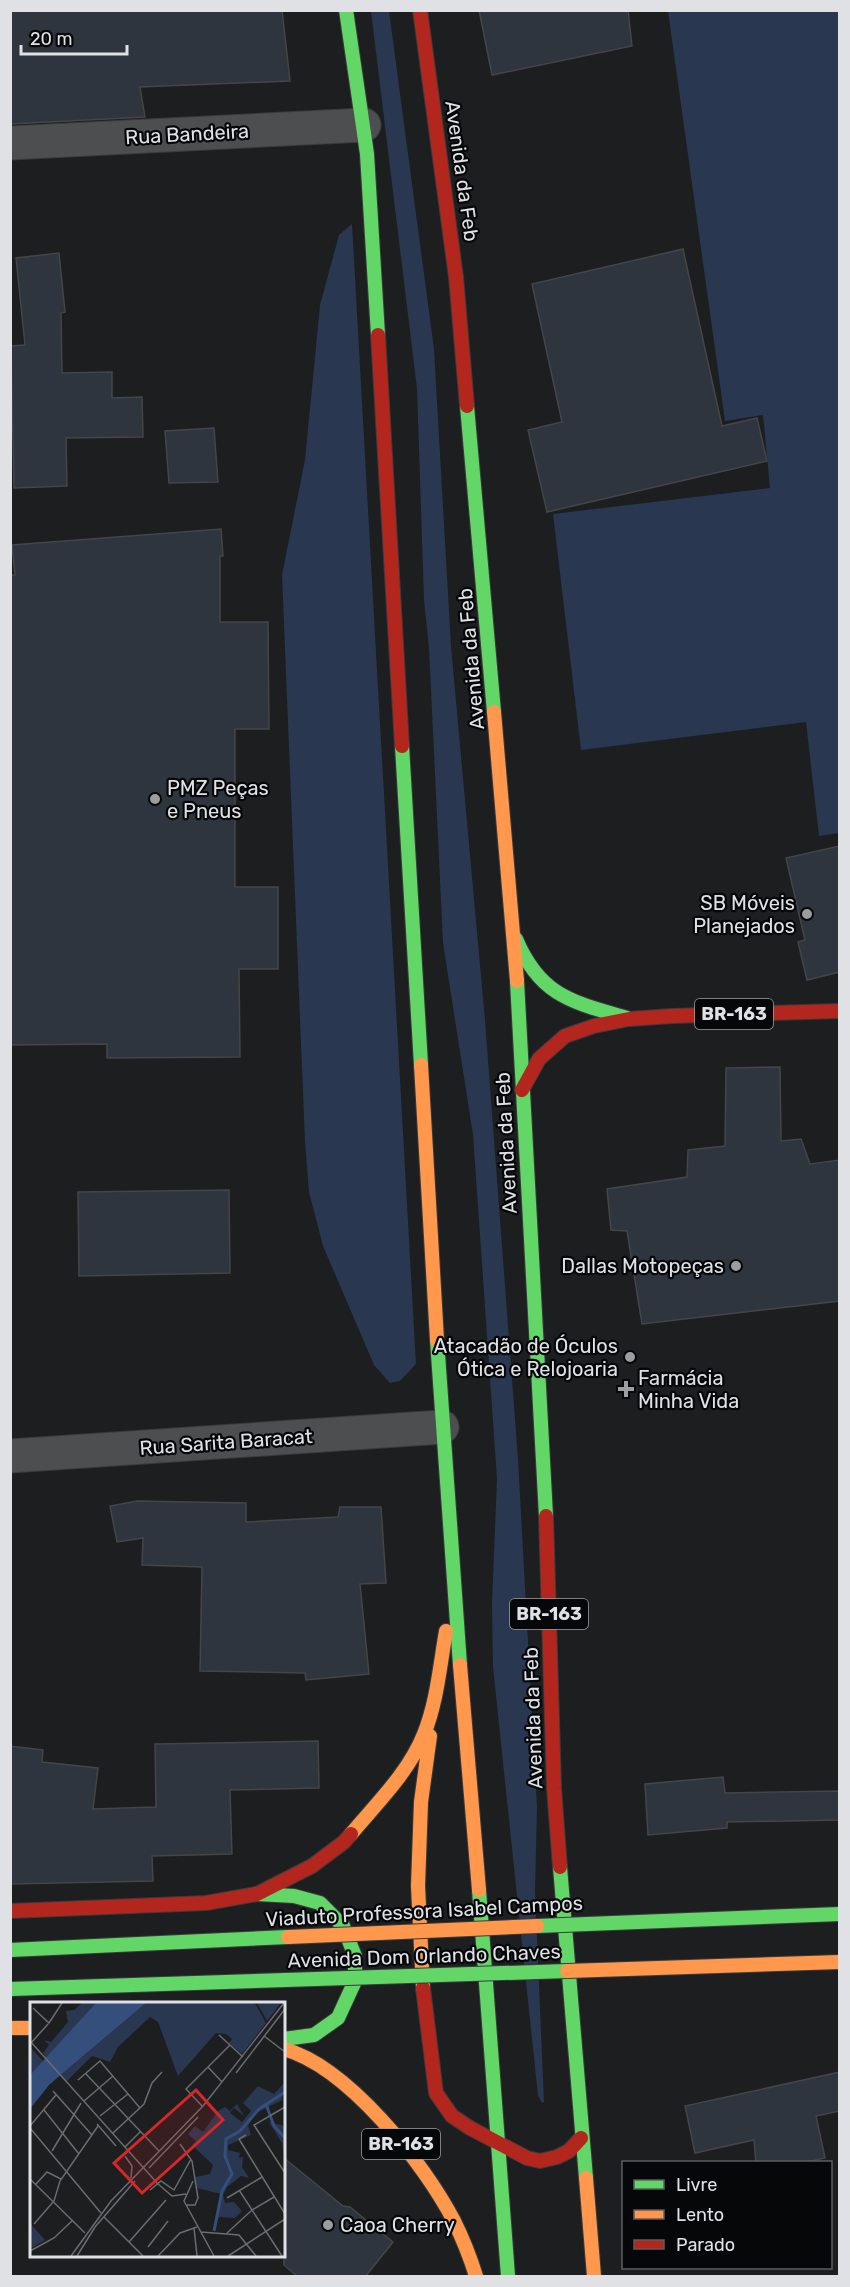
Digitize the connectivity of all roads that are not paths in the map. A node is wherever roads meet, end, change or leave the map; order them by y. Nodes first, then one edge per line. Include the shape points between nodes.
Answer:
1 (346, 10) edge
2 (420, 10) edge
3 (364, 125) junction
4 (10, 143) edge
5 (514, 934) junction
6 (840, 1011) edge
7 (629, 1019) junction
8 (522, 1090) junction
9 (442, 1427) junction
10 (10, 1456) edge
11 (453, 1588) junction
12 (437, 1686) junction
13 (257, 1894) junction
14 (10, 1911) edge
15 (840, 1914) edge
16 (10, 1950) edge
17 (840, 1962) edge
18 (10, 1989) edge
19 (10, 2028) edge
20 (30, 2028) edge
21 (285, 2039) edge
22 (285, 2049) edge
23 (581, 2138) junction
24 (500, 2142) junction
25 (477, 2277) edge
26 (508, 2277) edge
27 (594, 2277) edge

1 - 3 main road
2 - 5 main road, Avenida da Feb via 456,277
3 - 4 street, Rua Bandeira
3 - 9 main road
5 - 7 main road via 529,966 548,986 576,1002
5 - 8 main road, Avenida da Feb
6 - 7 main road, BR-163
7 - 8 main road, BR-163 via 565,1036 539,1059
8 - 23 main road, Avenida da Feb / BR-163 via 545,1484 554,1788
9 - 10 street, Rua Sarita Baracat
9 - 11 main road
11 - 12 main road
11 - 24 main road
12 - 13 main road via 424,1734 393,1785 344,1842 312,1866
12 - 24 main road via 421,1802 418,1858 420,1961 436,2093 452,2116
13 - 14 main road via 206,1903
13 - 21 main road via 294,1896 320,1903 343,1926 355,1956 355,1981 338,2018 314,2035
15 - 16 main road, Viaduto Professora Isabel Campos, bridge
17 - 18 main road, Avenida Dom Orlando Chaves, bridge
19 - 20 main road
22 - 25 main road, BR-163 via 306,2056 342,2082 407,2152 436,2189 456,2224
23 - 24 main road via 569,2151 540,2161 514,2152
23 - 27 main road, Avenida da Feb / BR-163
24 - 26 main road

